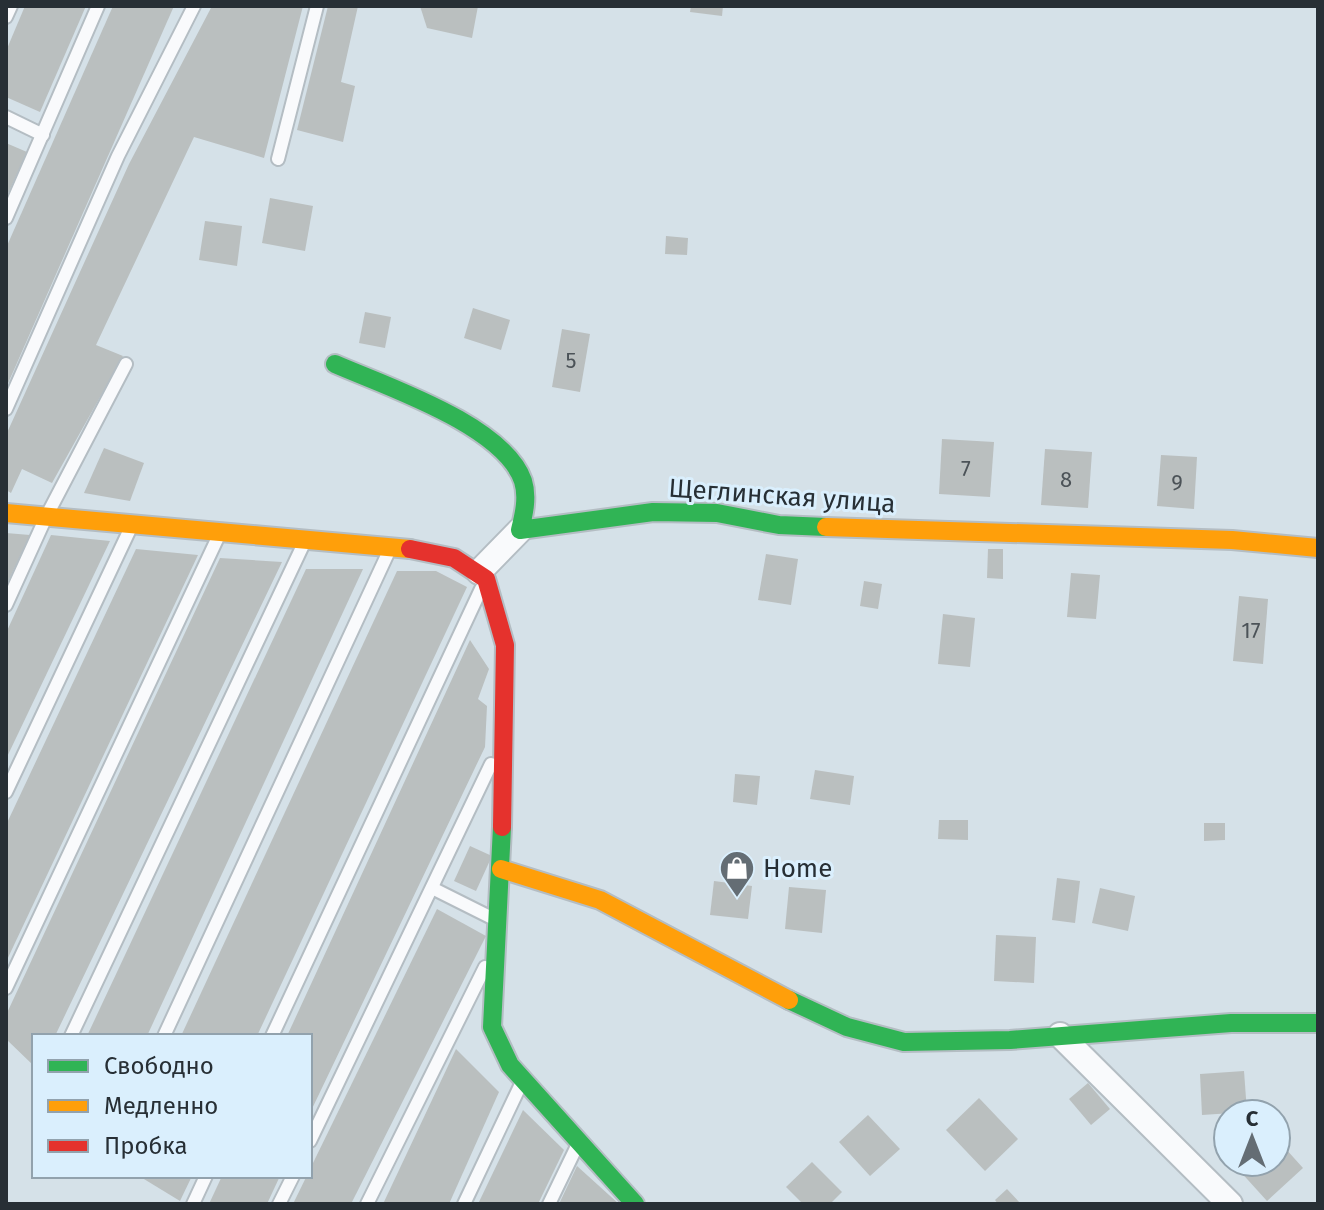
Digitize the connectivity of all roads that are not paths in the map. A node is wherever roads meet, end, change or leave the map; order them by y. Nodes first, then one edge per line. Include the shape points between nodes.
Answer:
1 (11, 6) edge
2 (98, 6) edge
3 (194, 6) edge
4 (317, 6) edge
5 (6, 17) edge
6 (6, 117) edge
7 (43, 135) junction
8 (278, 159) dead end
9 (6, 218) edge
10 (126, 364) dead end
11 (335, 364) dead end
12 (6, 409) edge
13 (6, 513) edge
14 (46, 517) junction
15 (133, 525) junction
16 (520, 530) junction
17 (220, 533) junction
18 (305, 541) junction
19 (390, 548) junction
20 (1318, 548) edge
21 (483, 576) junction
22 (6, 605) edge
23 (501, 743) junction
24 (6, 792) edge
25 (501, 869) junction
26 (432, 888) junction
27 (497, 920) junction
28 (495, 945) junction
29 (6, 988) edge
30 (1318, 1023) edge
31 (72, 1034) edge
32 (165, 1034) edge
33 (273, 1034) edge
34 (1060, 1035) junction
35 (523, 1079) junction
36 (312, 1137) edge
37 (579, 1141) junction
38 (205, 1178) edge
39 (292, 1178) edge
40 (632, 1203) edge
41 (193, 1204) edge
42 (279, 1204) edge
43 (367, 1204) edge
44 (464, 1204) edge
45 (549, 1204) edge
46 (1230, 1204) edge

1 - 5 lane
2 - 7 lane
3 - 12 lane via 118,156
4 - 8 lane
6 - 7 lane
7 - 9 lane
10 - 14 lane
11 - 16 street via 502,447 522,477 526,501
13 - 14 street
14 - 15 street
14 - 22 lane
15 - 17 street
15 - 24 lane
16 - 20 street, Щеглинская улица via 653,512 717,513 779,525 1232,540
16 - 21 street
17 - 18 street
17 - 29 lane
18 - 19 street
18 - 31 lane
19 - 21 street via 454,558
19 - 32 lane
21 - 23 street via 505,645
21 - 33 lane
23 - 25 street
23 - 26 lane
25 - 27 street
25 - 34 street via 600,900 847,1027 904,1042
26 - 27 lane
26 - 36 lane
27 - 28 street
28 - 35 street via 492,1027 498,1046
28 - 43 lane
30 - 34 street via 1231,1023
34 - 46 street
35 - 37 street
35 - 44 lane
37 - 40 street
37 - 45 lane
38 - 41 lane
39 - 42 lane

